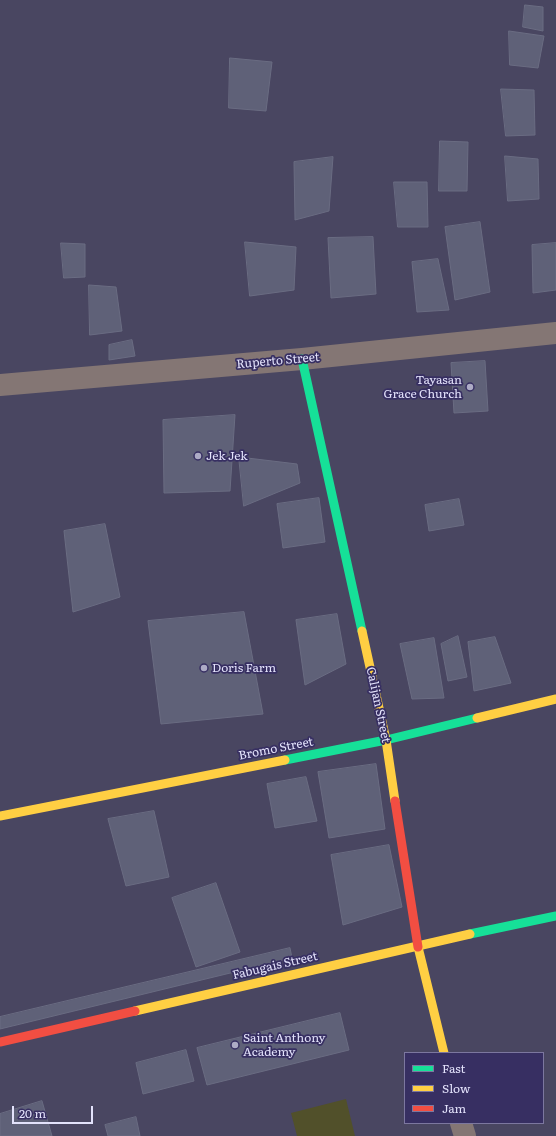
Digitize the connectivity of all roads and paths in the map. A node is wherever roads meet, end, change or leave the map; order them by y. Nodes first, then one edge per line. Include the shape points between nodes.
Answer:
1 (556, 333) edge
2 (302, 359) junction
3 (0, 385) edge
4 (556, 699) edge
5 (386, 740) junction
6 (0, 816) edge
7 (556, 916) edge
8 (417, 945) junction
9 (0, 1042) edge
10 (444, 1052) edge
11 (461, 1124) edge
12 (464, 1136) edge

1 - 2 street, Ruperto Street
2 - 3 street, Ruperto Street
2 - 5 street, Calijan Street
4 - 5 street, Bromo Street
5 - 6 street, Bromo Street
5 - 8 street, Calijan Street
7 - 8 street, Fabugais Street
8 - 9 street, Fabugais Street
8 - 10 street, Calijan Street
11 - 12 street

